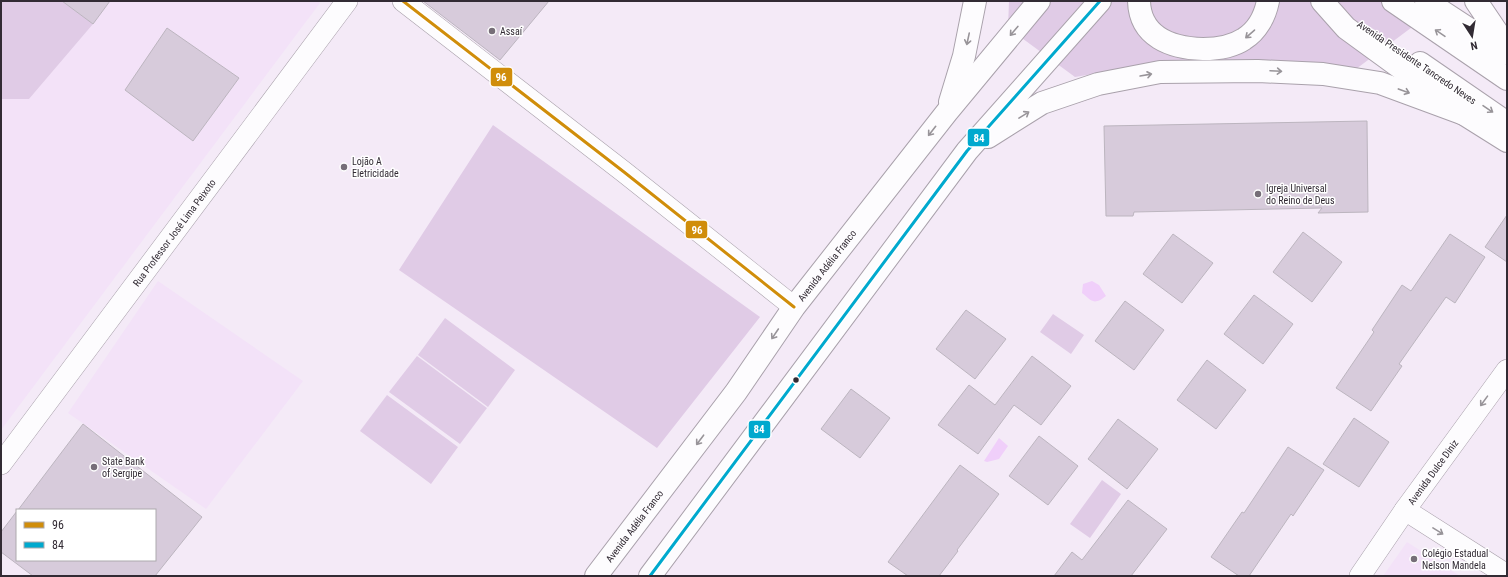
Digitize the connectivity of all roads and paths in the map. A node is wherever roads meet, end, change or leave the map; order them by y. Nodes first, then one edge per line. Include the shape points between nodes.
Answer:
1 (348, 1) edge
2 (403, 1) edge
3 (975, 1) edge
4 (1040, 1) edge
5 (1100, 1) edge
6 (1268, 1) edge
7 (1322, 1) edge
8 (1328, 1) edge
9 (1393, 1) edge
10 (1426, 1) edge
11 (1476, 1) edge
12 (1139, 3) edge
13 (1507, 47) edge
14 (1507, 54) edge
15 (1507, 79) edge
16 (947, 112) junction
17 (1464, 114) junction
18 (1507, 123) edge
19 (1507, 141) edge
20 (967, 151) junction
21 (794, 307) junction
22 (1507, 370) edge
23 (1, 464) edge
24 (1405, 510) junction
25 (1507, 575) edge
26 (596, 576) edge
27 (650, 576) edge
28 (1360, 576) edge

1 - 23 street, Rua Professor José Lima Peixoto
2 - 21 street
3 -> 16 main road via 964,56
4 -> 16 main road, Avenida Adélia Franco
5 - 20 main road
6 -> 12 main road via 1262,19 1244,40 1210,49 1177,47 1154,35 1142,17
7 - 17 main road via 1346,28
8 -> 18 main road, Avenida Presidente Tancredo Neves
15 -> 9 main road
10 - 14 main road
11 - 13 main road
16 -> 21 main road, Avenida Adélia Franco
17 - 19 main road
20 -> 17 main road via 1042,103 1098,84 1160,72 1258,71 1323,74 1380,83
20 - 27 main road
21 -> 26 main road, Avenida Adélia Franco via 736,392
22 -> 24 street, Avenida Dulce Diniz
24 -> 25 street
24 - 28 street, Avenida Dulce Diniz

